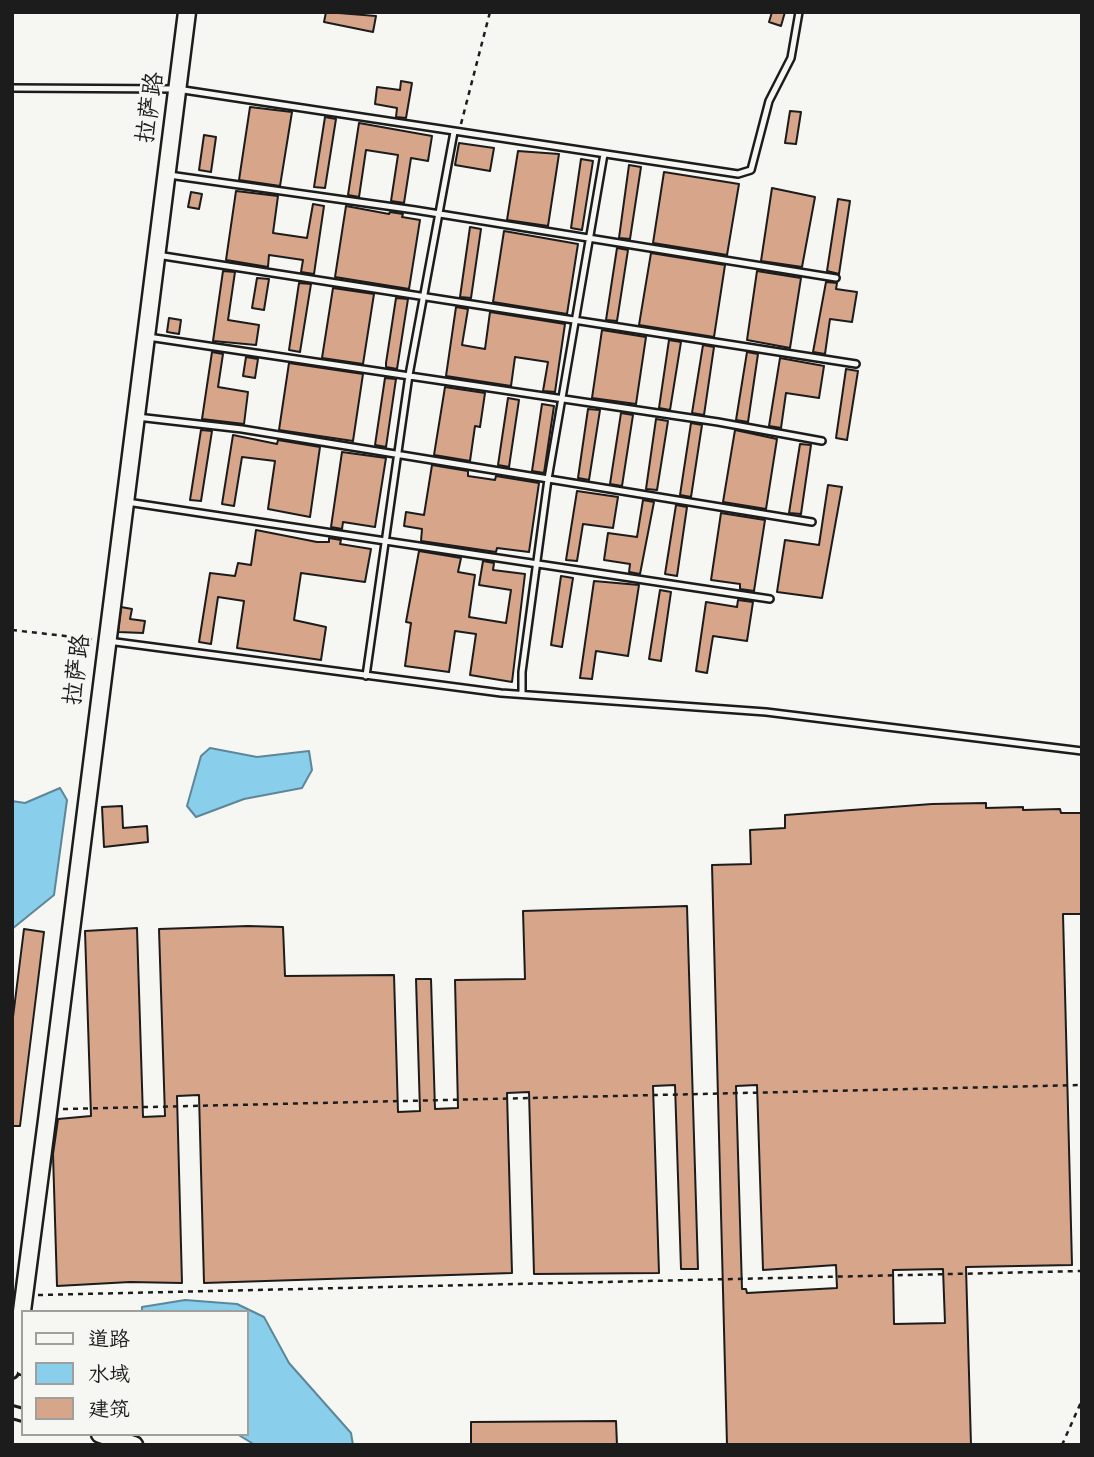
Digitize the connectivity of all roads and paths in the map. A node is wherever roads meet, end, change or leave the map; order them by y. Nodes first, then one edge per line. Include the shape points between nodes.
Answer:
1 (187, 12) edge
2 (490, 12) edge
3 (799, 12) edge
4 (12, 88) edge
5 (177, 89) junction
6 (456, 132) junction
7 (604, 154) junction
8 (166, 175) junction
9 (440, 214) junction
10 (590, 239) junction
11 (156, 255) junction
12 (836, 278) dead end
13 (424, 295) junction
14 (575, 320) junction
15 (145, 336) junction
16 (856, 364) dead end
17 (409, 375) junction
18 (562, 399) junction
19 (135, 416) junction
20 (822, 441) dead end
21 (398, 455) junction
22 (548, 479) junction
23 (123, 502) junction
24 (812, 522) dead end
25 (385, 542) junction
26 (538, 565) junction
27 (770, 600) dead end
28 (12, 630) edge
29 (106, 641) junction
30 (366, 676) junction
31 (522, 694) junction
32 (1082, 751) edge
33 (1082, 1085) edge
34 (50, 1109) junction
35 (1082, 1271) edge
36 (24, 1296) junction
37 (22, 1310) edge
38 (21, 1319) edge
39 (19, 1335) junction
40 (21, 1350) edge
41 (12, 1372) edge
42 (1082, 1400) edge
43 (104, 1436) edge
44 (134, 1445) edge
45 (1062, 1445) edge

1 - 5 street, 拉萨路
2 - 6 path
3 - 7 lane via 791,58 769,101 751,170 738,174
4 - 5 lane
5 - 6 lane
5 - 8 street, 拉萨路
6 - 7 lane
6 - 9 lane
7 - 10 lane
8 - 9 lane
8 - 11 street, 拉萨路
9 - 10 lane
9 - 13 lane
10 - 12 lane
10 - 14 lane
11 - 13 lane
11 - 15 street, 拉萨路
13 - 14 lane
13 - 17 lane
14 - 16 lane
14 - 18 lane
15 - 17 lane
15 - 19 street, 拉萨路
17 - 18 lane
17 - 21 lane
18 - 20 lane
18 - 22 lane
19 - 21 lane
19 - 23 street, 拉萨路
21 - 22 lane
21 - 25 lane
22 - 24 lane
22 - 26 lane
23 - 25 lane
23 - 29 street, 拉萨路
25 - 26 lane
25 - 30 lane
26 - 27 lane
26 - 31 lane
28 - 29 path
29 - 30 lane
29 - 34 street, 拉萨路
30 - 31 lane
31 - 32 lane via 766,712
33 - 34 path
34 - 36 street, 拉萨路
35 - 36 path
36 - 37 street, 拉萨路
38 - 39 street, 拉萨路
39 - 40 street, 拉萨路
39 - 41 street, 拉萨路
42 - 45 path
43 - 44 street

